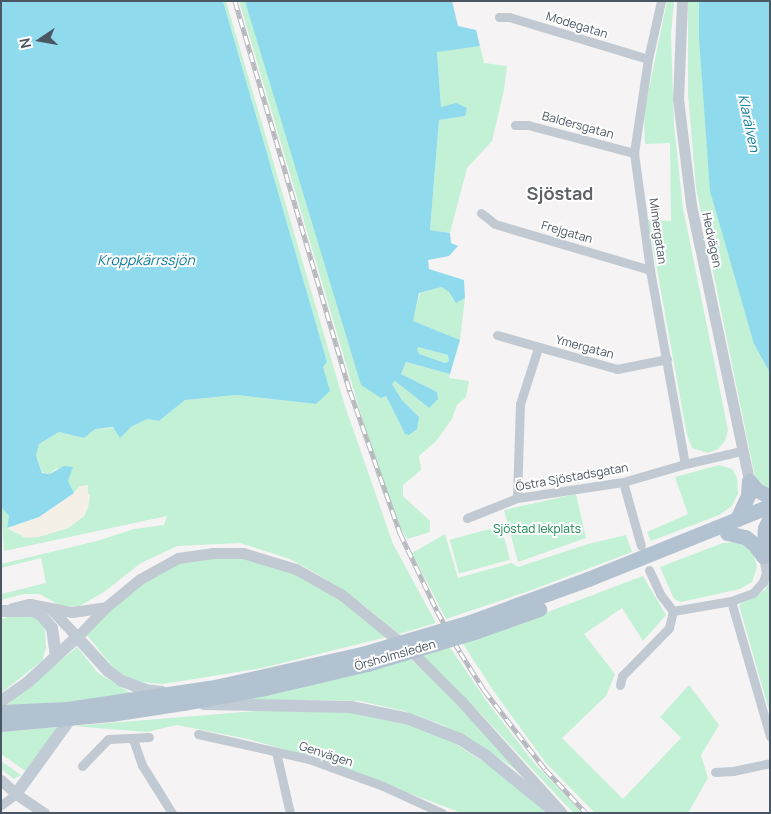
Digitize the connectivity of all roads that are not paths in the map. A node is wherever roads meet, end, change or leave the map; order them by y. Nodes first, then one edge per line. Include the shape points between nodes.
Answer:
1 (661, 1) edge
2 (682, 1) edge
3 (498, 17) dead end
4 (648, 59) junction
5 (515, 125) dead end
6 (634, 153) junction
7 (481, 212) dead end
8 (650, 270) junction
9 (497, 335) dead end
10 (538, 348) junction
11 (667, 359) junction
12 (741, 451) junction
13 (685, 464) junction
14 (749, 481) junction
15 (623, 482) junction
16 (770, 497) edge
17 (517, 498) junction
18 (770, 506) edge
19 (770, 517) edge
20 (467, 518) dead end
21 (737, 519) junction
22 (727, 533) junction
23 (641, 546) dead end
24 (763, 556) junction
25 (649, 570) dead end
26 (731, 601) junction
27 (106, 607) junction
28 (52, 610) junction
29 (2, 611) edge
30 (673, 611) junction
31 (473, 626) junction
32 (77, 637) junction
33 (56, 655) junction
34 (620, 685) dead end
35 (181, 698) junction
36 (1, 701) edge
37 (1, 712) edge
38 (71, 718) junction
39 (1, 724) edge
40 (198, 734) dead end
41 (770, 736) edge
42 (149, 737) dead end
43 (133, 739) junction
44 (276, 752) junction
45 (770, 763) edge
46 (82, 766) dead end
47 (716, 772) dead end
48 (1, 780) edge
49 (16, 794) junction
50 (1, 805) edge
51 (44, 813) edge
52 (172, 813) edge
53 (290, 813) edge
54 (442, 813) edge
55 (556, 813) edge
56 (562, 813) edge

1 - 4 street, Mimergatan
2 - 12 street, Hedvägen via 678,99 691,205
3 - 4 street, Modegatan via 509,17
4 - 6 street, Mimergatan
5 - 6 street, Baldersgatan via 528,125
6 - 8 street, Mimergatan
7 - 8 street, Frejgatan via 495,224
8 - 11 street, Mimergatan
9 - 10 street, Ymergatan
10 - 11 street, Ymergatan via 617,369
10 - 17 street via 520,404
11 - 13 street, Mimergatan
12 - 13 street, Östra Sjöstadsgatan
12 - 14 street, Hedvägen
13 - 15 street, Östra Sjöstadsgatan
14 - 16 main road
14 - 21 main road via 748,495
15 - 17 street, Östra Sjöstadsgatan
15 - 23 street
17 - 20 street, Östra Sjöstadsgatan
18 - 21 main road, Örsholmsleden
19 - 22 main road, Örsholmsleden
19 - 24 main road via 765,528
21 - 31 main road, Örsholmsleden
22 - 24 main road via 745,536
22 - 31 main road, Örsholmsleden via 530,612
24 - 26 street via 766,573 763,582 753,593
25 - 30 street via 660,594
26 - 30 street
26 - 41 street
27 - 28 street via 81,612
27 - 32 street
27 - 56 street via 140,579 178,558 244,553 296,568 342,595 411,652 462,702
28 - 29 street via 30,604
28 - 32 street
29 - 33 main road via 32,611 41,615 52,628
30 - 34 street via 669,628 622,676
31 - 35 main road, Örsholmsleden, bridge via 265,688
32 - 33 main road
32 - 35 main road via 108,671 122,681
33 - 36 main road via 27,683
35 - 37 main road, Örsholmsleden
35 - 38 main road, Örsholmsleden
35 - 55 main road via 351,707 409,719 460,740 485,755
38 - 39 main road, Örsholmsleden
38 - 49 main road
40 - 44 street, Genvägen
42 - 43 street
43 - 46 street via 108,739
43 - 52 street via 142,765
44 - 53 street
44 - 54 street, Genvägen via 309,759
45 - 47 street
48 - 49 street
49 - 50 street
49 - 51 street

